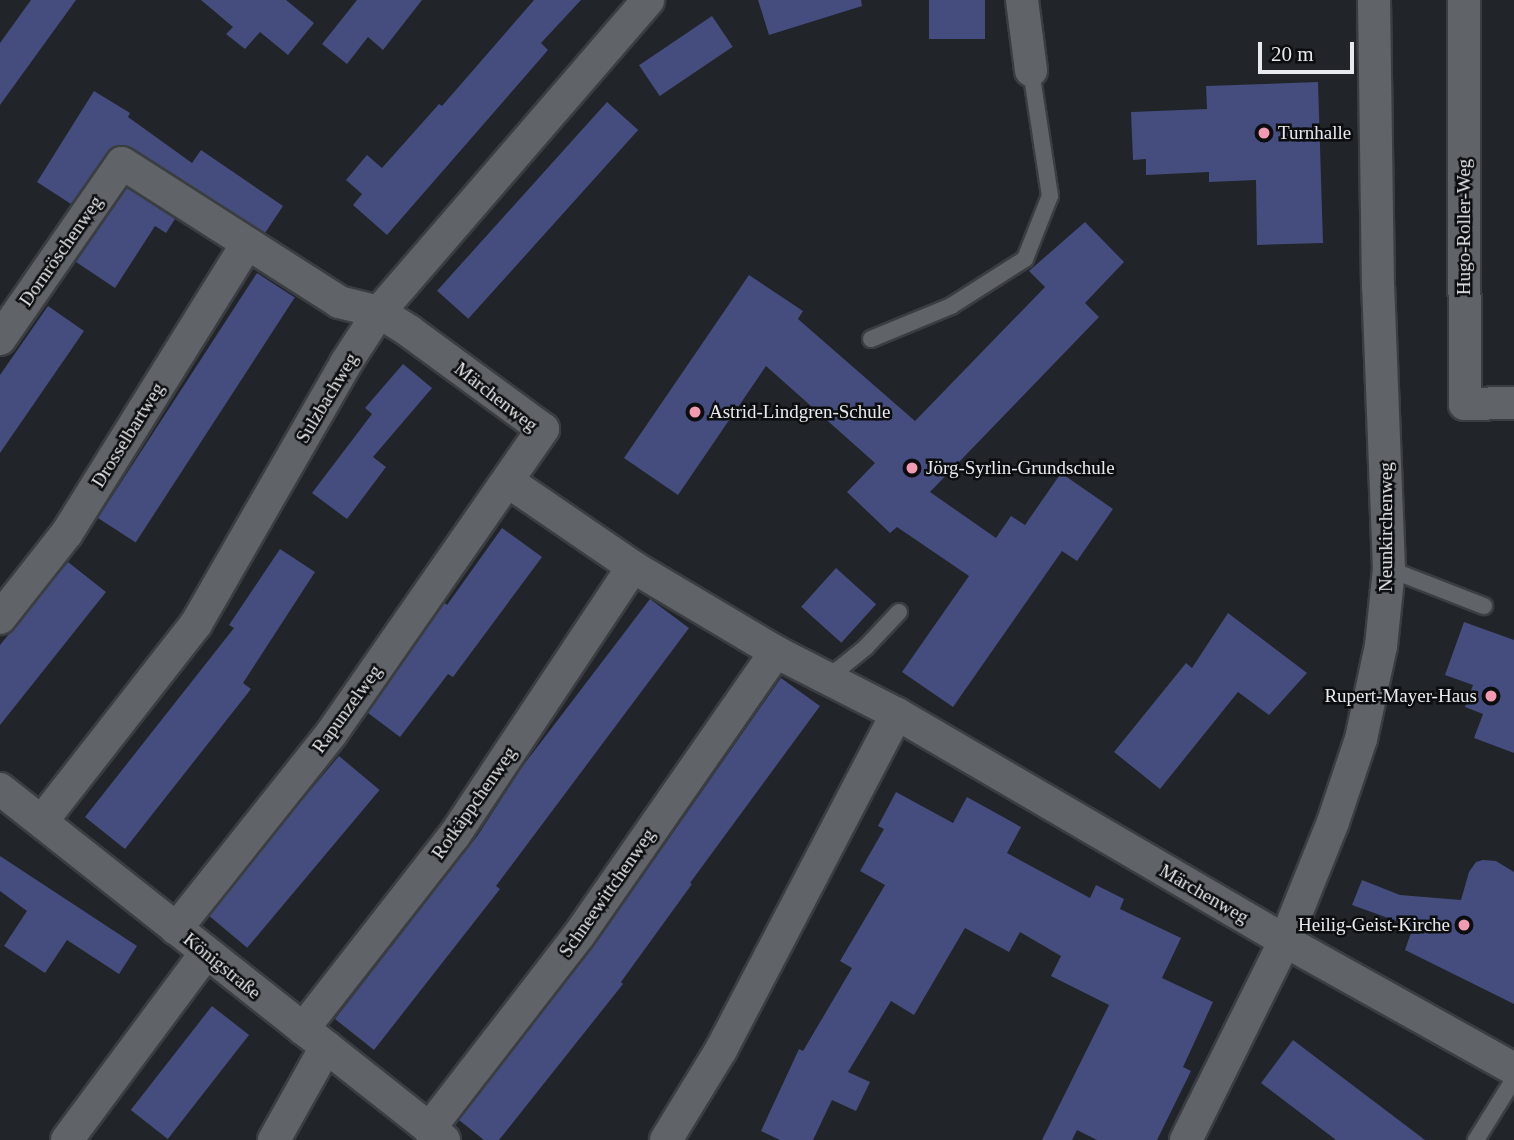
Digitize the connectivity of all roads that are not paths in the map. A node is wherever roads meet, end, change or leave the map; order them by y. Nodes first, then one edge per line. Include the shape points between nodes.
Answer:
1 (648, 0) edge
2 (1023, 0) edge
3 (1374, 0) edge
4 (1464, 0) edge
5 (1031, 70) joint
6 (122, 163) joint
7 (246, 245) junction
8 (380, 312) junction
9 (871, 338) dead end
10 (0, 339) edge
11 (1514, 403) edge
12 (509, 482) junction
13 (633, 567) junction
14 (1389, 569) junction
15 (1484, 606) dead end
16 (899, 612) dead end
17 (0, 618) edge
18 (776, 652) junction
19 (824, 676) junction
20 (897, 714) junction
21 (0, 789) edge
22 (41, 821) junction
23 (176, 929) junction
24 (1285, 941) junction
25 (205, 954) junction
26 (315, 1038) junction
27 (1514, 1069) edge
28 (1514, 1079) edge
29 (437, 1135) edge
30 (67, 1140) edge
31 (274, 1140) edge
32 (666, 1140) edge
33 (1186, 1140) edge
34 (1476, 1140) edge

1 - 8 street, Sulzbachweg
2 - 5 street
3 - 14 street, Neunkirchenweg via 1378,287
4 - 11 street, Hugo-Roller-Weg via 1465,404
5 - 9 lane via 1050,196 1025,259 951,306
6 - 7 street, Märchenweg
6 - 10 street, Dornröschenweg
7 - 8 street, Märchenweg via 339,302
7 - 17 street, Drosselbartweg via 67,533
8 - 12 street, Märchenweg via 543,429
8 - 22 street, Sulzbachweg via 196,624
12 - 13 street, Märchenweg
12 - 23 street, Rapunzelweg via 331,734
13 - 18 street, Märchenweg
13 - 26 street, Rotkäppchenweg
14 - 15 lane
14 - 24 street, Neunkirchenweg via 1381,646 1361,739
16 - 19 lane via 866,648
18 - 19 street, Märchenweg
18 - 29 street, Schneewittchenweg
19 - 20 street, Märchenweg
20 - 24 street, Märchenweg
20 - 32 street via 721,1049
21 - 22 street, Königstraße
22 - 23 street, Königstraße
23 - 25 street, Königstraße
24 - 27 street, Märchenweg
24 - 33 street, Neunkirchenweg
25 - 26 street, Königstraße
25 - 30 street
26 - 29 street, Königstraße
26 - 31 street, Rotkäppchenweg
28 - 34 lane

